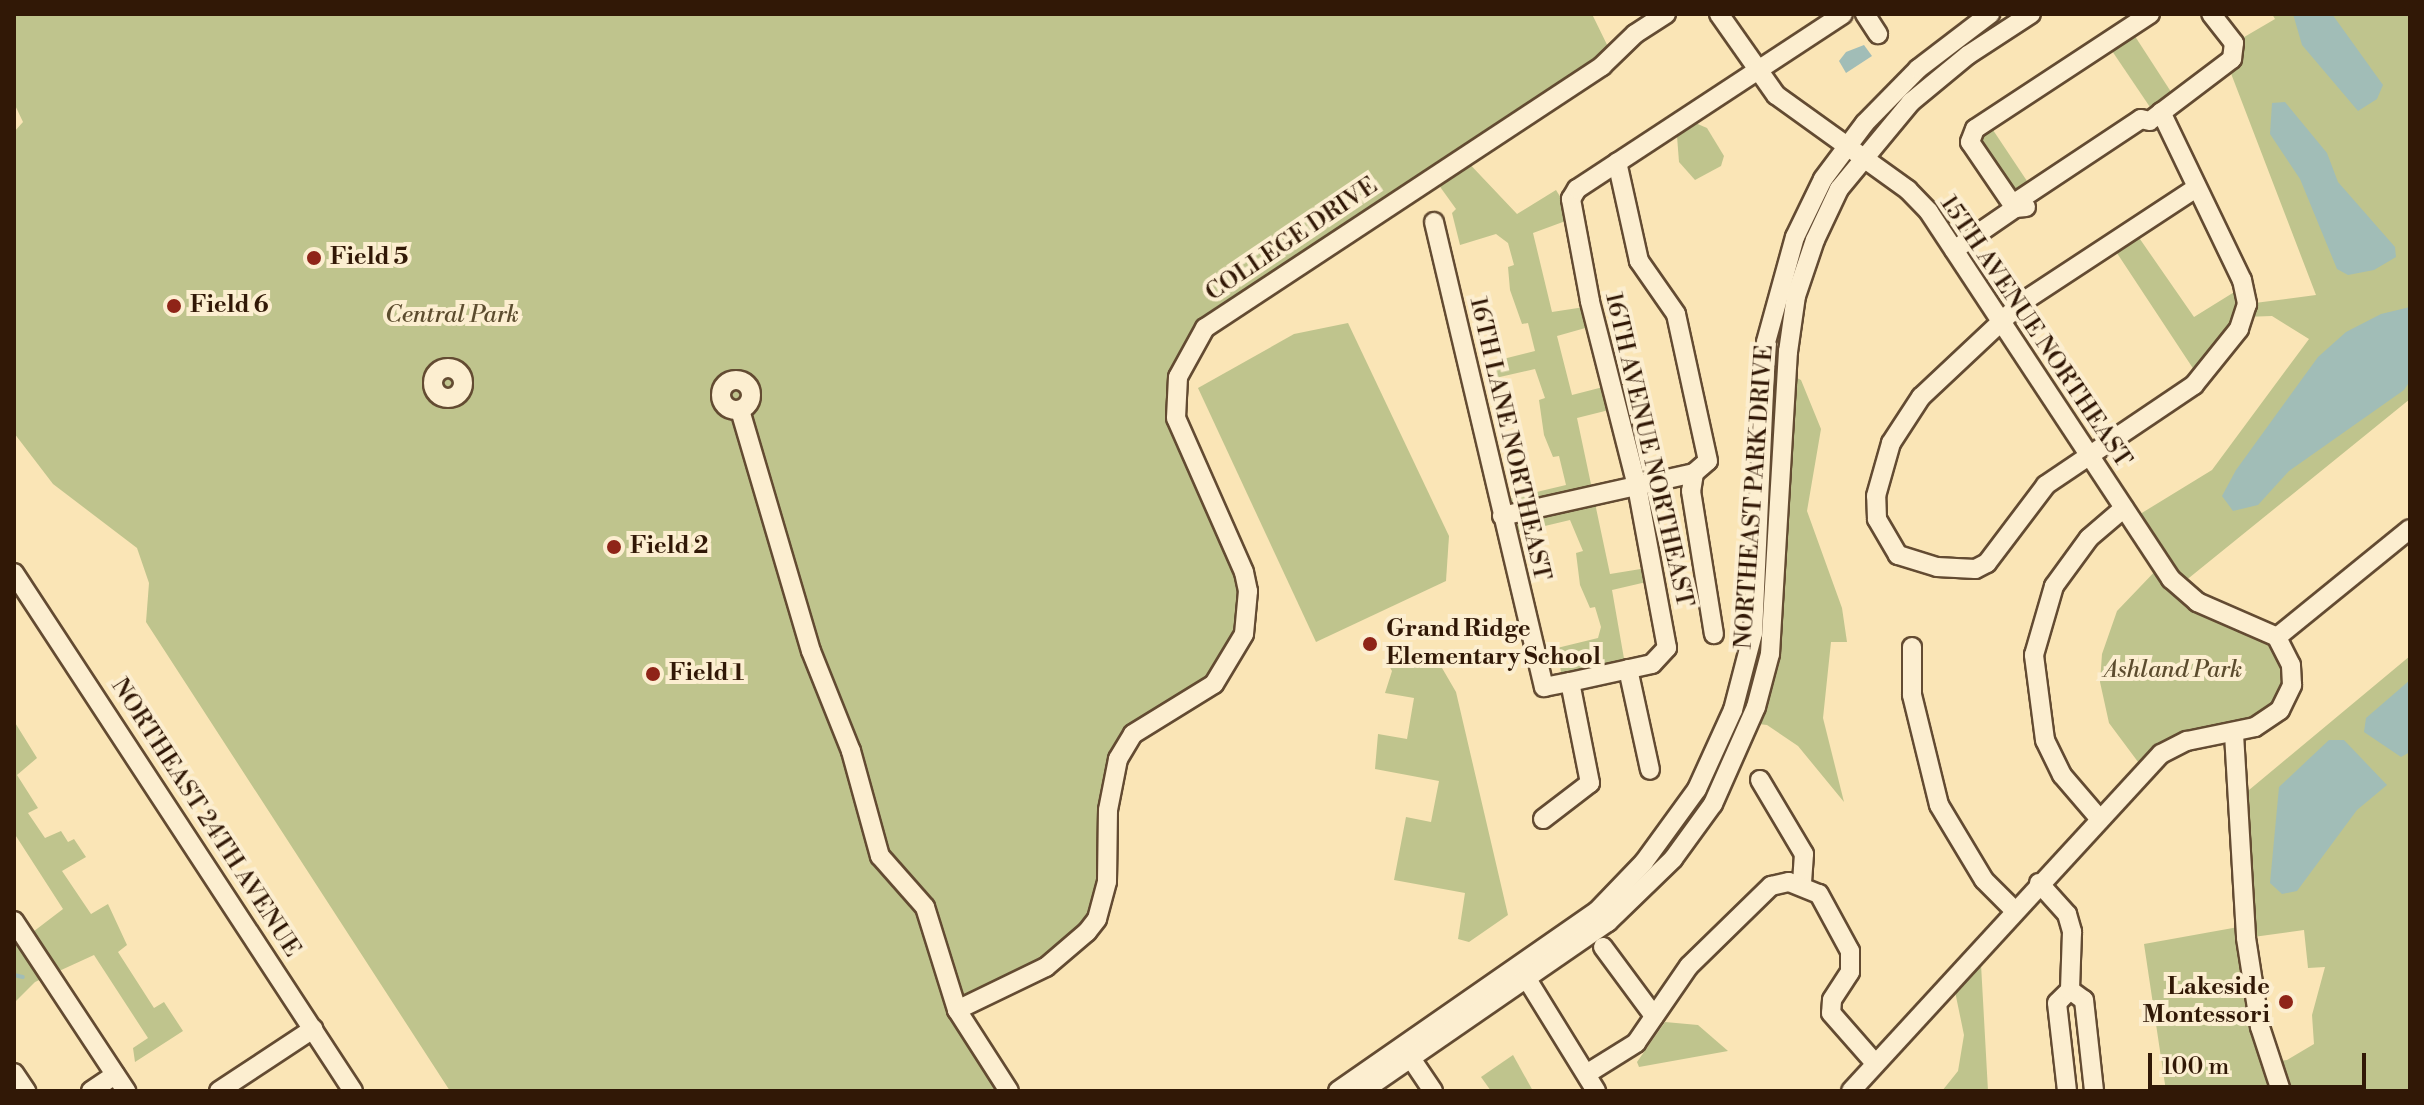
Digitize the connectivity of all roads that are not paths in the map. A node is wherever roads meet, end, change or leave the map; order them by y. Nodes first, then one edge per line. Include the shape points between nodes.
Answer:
1 (1666, 14) edge
2 (1719, 14) edge
3 (1843, 14) edge
4 (1865, 14) edge
5 (1990, 14) edge
6 (2031, 14) edge
7 (2113, 14) edge
8 (2150, 14) edge
9 (2211, 14) edge
10 (2123, 31) junction
11 (1878, 34) dead end
12 (1756, 71) junction
13 (2156, 116) junction
14 (1854, 153) junction
15 (1617, 162) junction
16 (2196, 188) junction
17 (2015, 208) junction
18 (1434, 222) dead end
19 (1954, 250) junction
20 (1999, 320) junction
21 (740, 410) dead end
22 (2088, 454) junction
23 (1694, 473) junction
24 (1637, 486) junction
25 (2124, 508) junction
26 (1502, 516) junction
27 (2410, 529) edge
28 (14, 573) edge
29 (1714, 634) dead end
30 (2277, 637) junction
31 (1912, 647) dead end
32 (1628, 669) junction
33 (1570, 682) junction
34 (2234, 734) junction
35 (1650, 770) dead end
36 (1760, 780) dead end
37 (2098, 817) junction
38 (1543, 819) dead end
39 (2039, 883) junction
40 (1802, 884) junction
41 (2014, 910) junction
42 (14, 921) edge
43 (1603, 947) dead end
44 (1522, 972) junction
45 (2070, 990) junction
46 (957, 1010) junction
47 (1654, 1016) junction
48 (313, 1029) junction
49 (1406, 1052) junction
50 (1874, 1062) junction
51 (14, 1073) edge
52 (120, 1083) edge
53 (1588, 1085) edge
54 (26, 1091) edge
55 (91, 1091) edge
56 (219, 1091) edge
57 (353, 1091) edge
58 (1009, 1091) edge
59 (1338, 1091) edge
60 (1363, 1091) edge
61 (1433, 1091) edge
62 (1851, 1091) edge
63 (2067, 1091) edge
64 (2094, 1091) edge
65 (2281, 1091) edge

1 - 46 street, COLLEGE DRIVE via 1635,34 1602,66 1205,328 1178,377 1176,418 1244,572 1244,634 1214,684 1133,734 1118,759 1108,810 1107,881 1097,919 1046,967
2 - 12 street, 15TH AVENUE NORTHEAST
3 - 12 street
4 - 11 street
5 - 14 street, NORTHEAST PARK DRIVE via 1918,69
6 - 14 street, NORTHEAST PARK DRIVE via 1933,82
7 - 10 street
8 - 10 street
9 - 13 street via 2234,43 2232,59
10 - 17 street via 1971,134 1977,158
12 - 14 street, 15TH AVENUE NORTHEAST via 1788,106
12 - 15 street
13 - 16 street
13 - 17 street via 2147,129 2025,208
14 - 19 street, 15TH AVENUE NORTHEAST via 1918,199
14 - 44 street, NORTHEAST PARK DRIVE via 1796,296 1771,642 1741,745 1713,804 1673,859 1608,922
15 - 23 street via 1639,261 1672,304 1686,353 1709,450 1708,461
15 - 24 street, 16TH AVENUE NORTHEAST via 1577,189 1569,211
16 - 20 street
16 - 22 street via 2242,280 2247,304 2239,329 2194,385
17 - 19 street
18 - 26 street, 16TH LANE NORTHEAST
19 - 20 street, 15TH AVENUE NORTHEAST
20 - 22 street, 15TH AVENUE NORTHEAST
20 - 22 street via 1907,415 1883,466 1877,519 1898,555 1919,564 1975,569 1987,563 2046,485
21 - 46 street via 811,651 851,751 880,856 925,907
22 - 25 street, 15TH AVENUE NORTHEAST
23 - 24 street
23 - 29 street via 1691,491
24 - 26 street
24 - 32 street, 16TH AVENUE NORTHEAST via 1667,648 1660,660
25 - 30 street, 15TH AVENUE NORTHEAST via 2184,593
25 - 37 street via 2089,538 2054,586 2034,655 2045,740 2062,775
26 - 33 street, 16TH LANE NORTHEAST via 1544,687
27 - 30 street
28 - 48 street, NORTHEAST 24TH AVENUE
30 - 34 street via 2291,665 2288,697 2268,720
31 - 41 street via 1912,695 1939,805 1984,880
32 - 33 street, 16TH AVENUE NORTHEAST
32 - 35 street
33 - 38 street via 1590,783
34 - 37 street via 2174,745
34 - 65 street via 2246,938 2260,1027
36 - 40 street via 1804,854
37 - 39 street
39 - 41 street
39 - 45 street via 2070,921
40 - 47 street via 1771,886 1689,966
40 - 50 street via 1819,894 1850,951 1850,972 1832,1000 1831,1013
41 - 50 street
42 - 52 street
43 - 47 street
44 - 49 street, NORTHEAST PARK DRIVE
44 - 53 street
45 - 63 street via 2057,1003
45 - 64 street via 2084,1000
46 - 58 street
47 - 53 street via 1629,1050
48 - 56 street
48 - 57 street, NORTHEAST 24TH AVENUE
49 - 59 street, NORTHEAST PARK DRIVE
49 - 60 street, NORTHEAST PARK DRIVE
49 - 61 street
50 - 62 street
51 - 54 street
52 - 55 street

